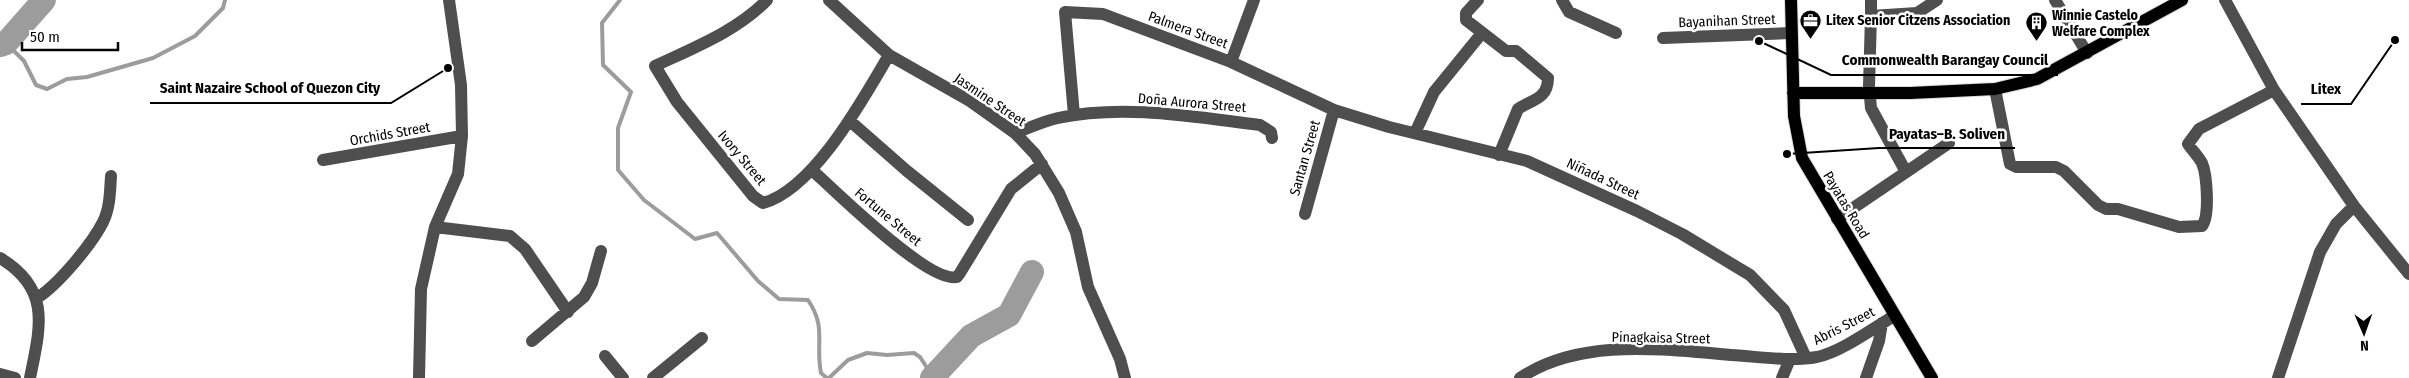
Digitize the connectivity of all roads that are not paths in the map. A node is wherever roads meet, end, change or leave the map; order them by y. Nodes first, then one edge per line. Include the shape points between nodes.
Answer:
1 (449, 0) edge
2 (767, 0) edge
3 (829, 0) edge
4 (1254, 0) edge
5 (1478, 0) edge
6 (1562, 0) edge
7 (1791, 0) edge
8 (1871, 0) edge
9 (1937, 0) edge
10 (2055, 0) edge
11 (2182, 0) edge
12 (2224, 0) edge
13 (1871, 16) junction
14 (1482, 33) junction
15 (1616, 33) dead end
16 (1791, 33) junction
17 (1663, 38) dead end
18 (2086, 53) junction
19 (889, 55) junction
20 (1231, 62) junction
21 (1995, 89) junction
22 (2274, 90) junction
23 (1793, 92) junction
24 (1869, 92) junction
25 (1334, 110) junction
26 (1074, 115) junction
27 (850, 121) junction
28 (1015, 132) junction
29 (1415, 133) junction
30 (462, 136) junction
31 (1272, 138) dead end
32 (1949, 143) dead end
33 (1499, 155) junction
34 (323, 160) dead end
35 (1042, 164) junction
36 (812, 170) junction
37 (1906, 172) junction
38 (111, 176) dead end
39 (2354, 206) junction
40 (1305, 214) dead end
41 (1836, 219) junction
42 (968, 220) dead end
43 (436, 227) junction
44 (601, 251) dead end
45 (0, 258) edge
46 (2409, 274) edge
47 (37, 298) junction
48 (568, 312) junction
49 (1894, 316) junction
50 (1882, 323) junction
51 (702, 338) dead end
52 (532, 342) dead end
53 (605, 356) dead end
54 (1806, 358) junction
55 (1790, 359) junction
56 (0, 374) edge
57 (15, 378) edge
58 (30, 378) edge
59 (419, 378) edge
60 (623, 378) edge
61 (654, 378) edge
62 (1126, 378) edge
63 (1520, 378) edge
64 (1782, 378) edge
65 (1866, 378) edge
66 (1932, 378) edge
67 (2278, 378) edge

1 - 30 street via 461,85
2 - 36 street, Ivory Street via 752,15 655,66 677,102 753,196 763,203 774,200
3 - 19 street, Jasmine Street
4 - 20 street
5 - 14 street via 1465,16
6 - 15 street via 1569,12
7 - 16 main road, Payatas Road
8 - 13 street
9 - 13 street via 1917,13
10 - 18 street
11 - 18 main road
12 - 22 street
13 - 24 street
14 - 29 street via 1434,92
14 - 33 street via 1506,51 1516,51 1548,78 1539,98 1518,109
16 - 17 street, Bayanihan Street
16 - 23 main road, Payatas Road
18 - 21 main road via 2037,79
19 - 27 street, Ivory Street
19 - 28 street, Jasmine Street via 970,101
20 - 25 street, Palmera Street
20 - 26 street, Palmera Street via 1103,14 1065,12
21 - 22 street via 2010,164 2016,168 2056,167 2106,209 2118,209 2179,227 2202,226 2206,217 2202,163 2188,144 2199,129
21 - 24 main road
22 - 39 street
23 - 24 main road
23 - 41 main road, Payatas Road via 1802,158
24 - 37 street via 1873,114
25 - 29 street, Niñada Street
25 - 40 street, Santan Street
26 - 28 street, Doña Aurora Street
26 - 31 street, Doña Aurora Street via 1146,112 1266,127
27 - 36 street, Ivory Street
27 - 42 street
28 - 35 street, Jasmine Street
29 - 33 street, Niñada Street
30 - 34 street, Orchids Street
30 - 43 street via 458,174
32 - 37 street
33 - 54 street, Niñada Street via 1526,161 1636,211 1750,275 1784,310
35 - 36 street, Fortune Street via 1011,189 960,273 957,277 948,278 900,250
35 - 62 street, Jasmine Street via 1076,232 1088,287
37 - 41 street
38 - 47 street via 104,222 55,285
39 - 46 street
39 - 67 street via 2336,224 2320,252
41 - 49 main road, Payatas Road
43 - 48 street via 510,236 525,249
43 - 59 street via 421,289
44 - 48 street via 592,284
45 - 47 street via 26,280
47 - 58 street via 38,338
48 - 52 street
49 - 50 street, Abris Street
49 - 66 main road, Payatas Road
50 - 54 street, Abris Street via 1835,350
50 - 65 street
51 - 61 street
53 - 60 street
54 - 55 street, Pinagkaisa Street
55 - 63 street, Pinagkaisa Street via 1611,350 1547,362
55 - 64 street
56 - 57 street

